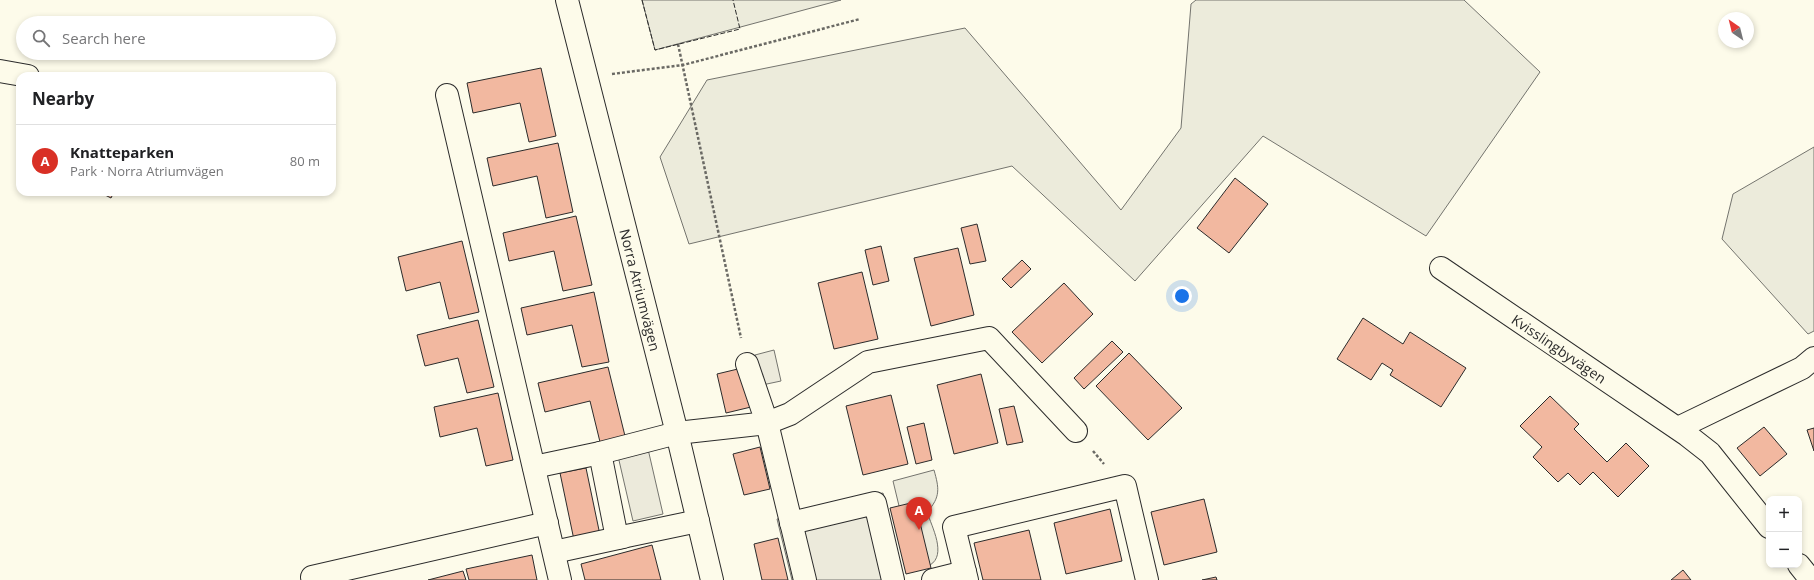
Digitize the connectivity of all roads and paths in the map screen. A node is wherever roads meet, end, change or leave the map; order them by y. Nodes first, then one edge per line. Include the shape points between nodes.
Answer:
1 (567, 0) edge
2 (860, 19) dead end
3 (678, 44) dead end
4 (683, 65) junction
5 (0, 72) edge
6 (16, 74) edge
7 (587, 79) junction
8 (447, 95) dead end
9 (1442, 268) dead end
10 (1814, 358) edge
11 (747, 364) joint
12 (767, 423) junction
13 (1678, 428) junction
14 (1076, 431) joint
15 (677, 433) junction
16 (600, 452) junction
17 (534, 467) junction
18 (1125, 486) junction
19 (698, 520) junction
20 (547, 523) junction
21 (791, 523) junction
22 (1766, 523) edge
23 (623, 537) junction
24 (554, 552) junction
25 (1801, 568) edge
26 (966, 576) edge
27 (312, 577) dead end
28 (560, 580) edge
29 (712, 580) edge
30 (804, 580) edge
31 (893, 580) edge
32 (933, 580) edge
33 (1148, 580) edge
34 (1811, 580) edge

1 - 7 street, Norra Atriumvägen
2 - 4 path
3 - 4 path
4 - 7 path via 606,74
4 - 11 path
5 - 6 street
7 - 15 street, Norra Atriumvägen
8 - 17 street
9 - 13 street, Kvisslingbyvägen
10 - 13 street via 1802,368
11 - 12 street
12 - 14 street via 790,414 868,362 989,338
12 - 15 street
12 - 21 street
13 - 22 street, Kvisslingbyvägen via 1710,453
14 - 18 path
15 - 16 street
15 - 19 street, Norra Atriumvägen
16 - 17 street
16 - 23 street via 617,538
17 - 20 street
18 - 26 street via 954,527
18 - 33 street
19 - 23 street
19 - 29 street, Norra Atriumvägen
20 - 24 street
20 - 27 street
21 - 30 street
21 - 31 street via 875,503
23 - 24 street
24 - 28 street
25 - 34 street
26 - 32 street

